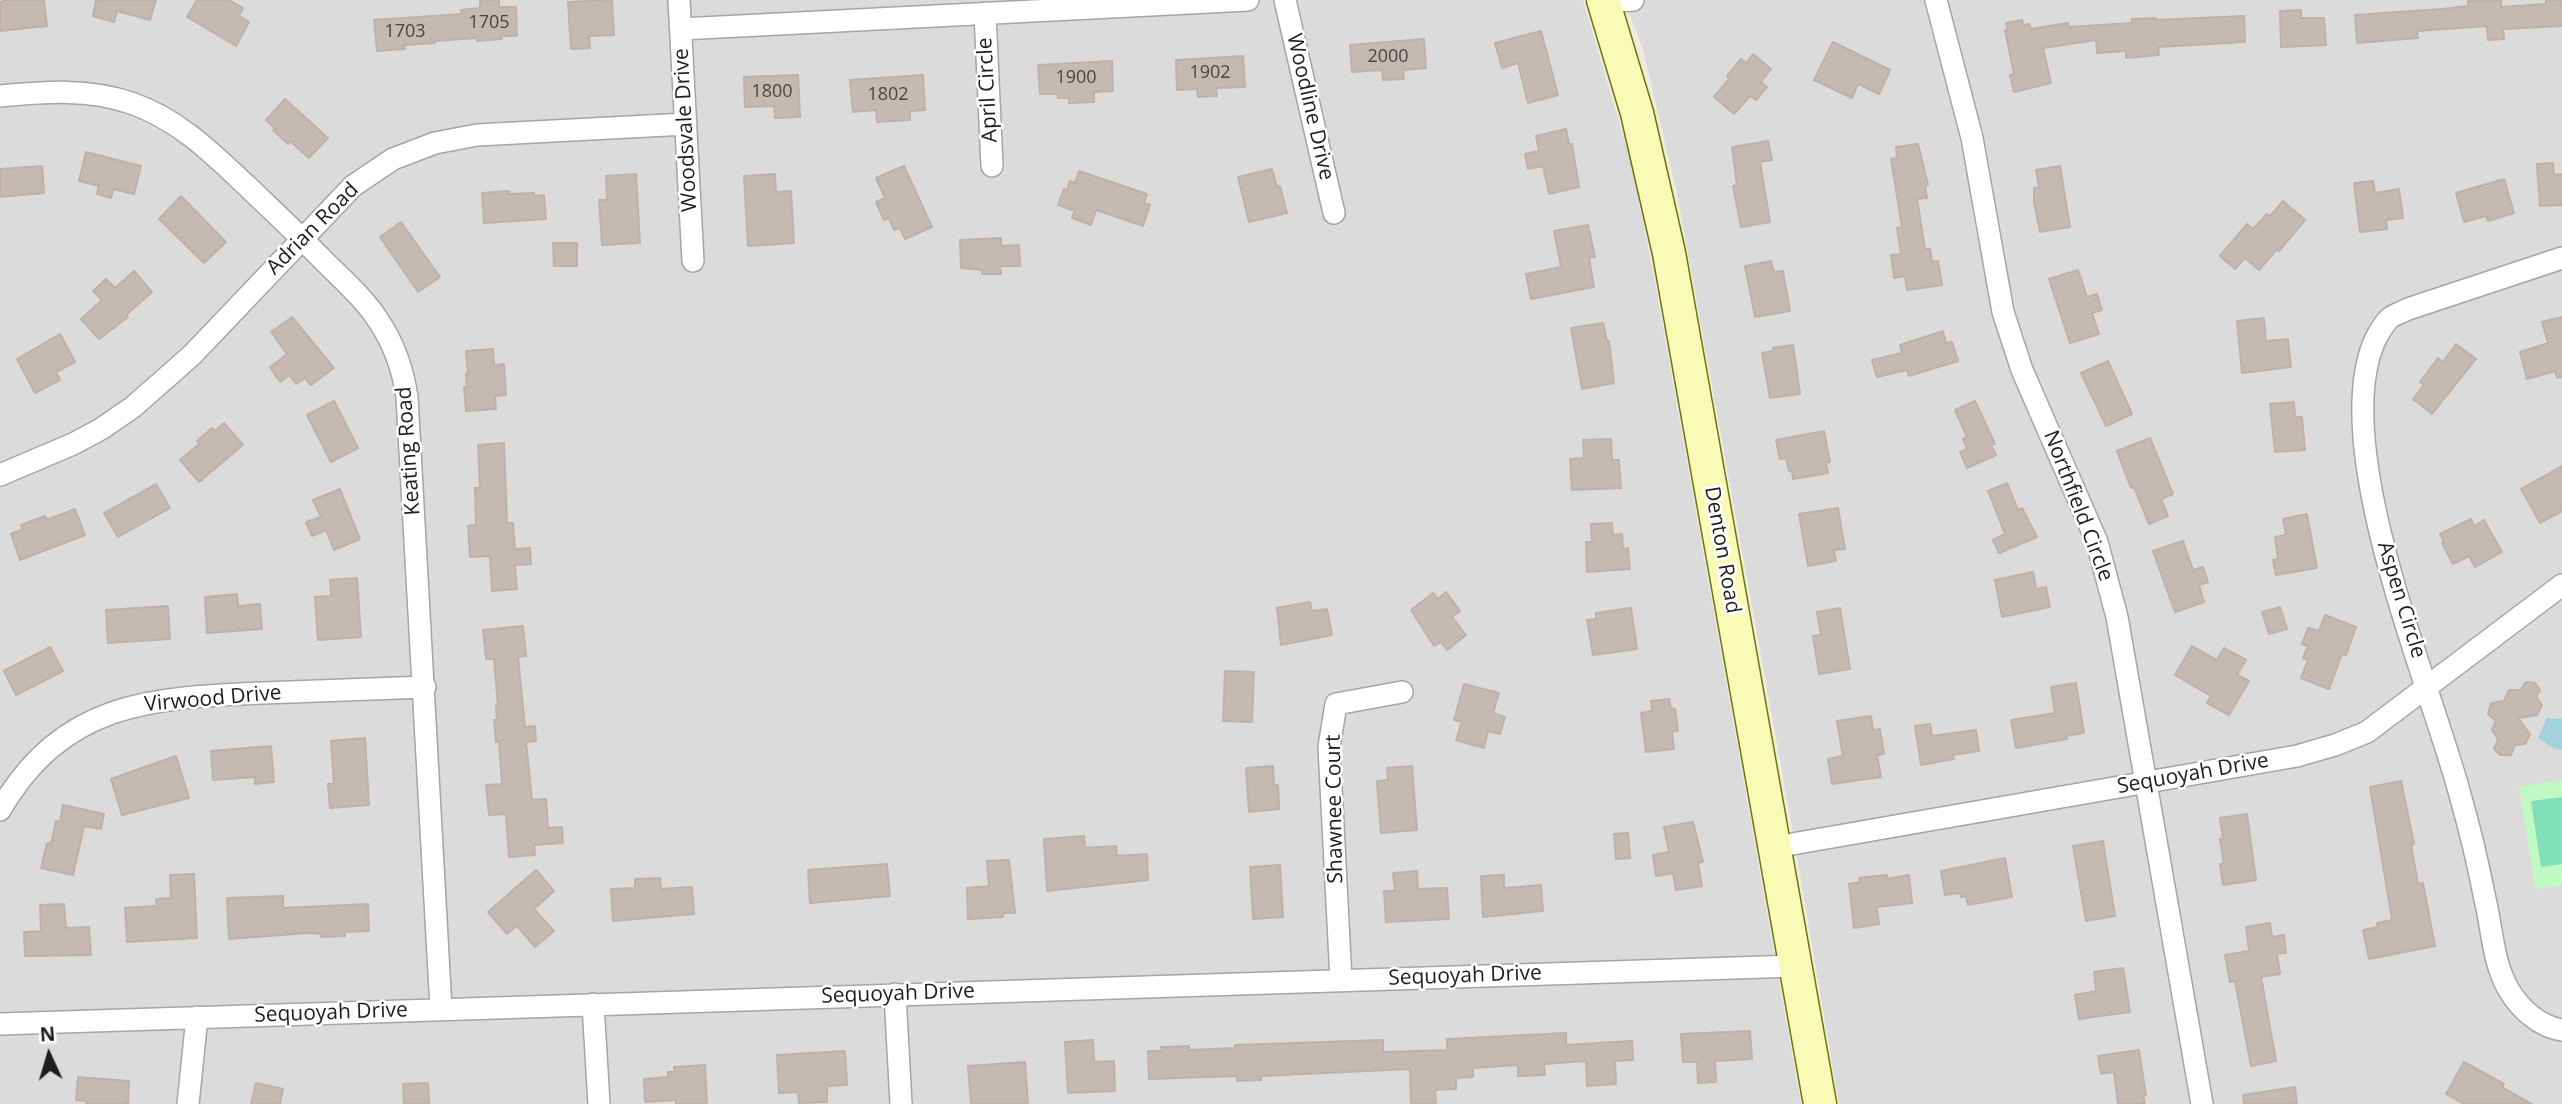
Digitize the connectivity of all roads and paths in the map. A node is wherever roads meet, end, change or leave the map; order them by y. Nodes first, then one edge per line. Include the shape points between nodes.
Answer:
1 (679, 0) edge
2 (1248, 0) edge
3 (1285, 0) edge
4 (1936, 0) edge
5 (1613, 1) edge
6 (985, 13) junction
7 (681, 29) junction
8 (0, 96) edge
9 (686, 124) junction
10 (992, 166) dead end
11 (1334, 213) dead end
12 (302, 238) junction
13 (2562, 258) edge
14 (693, 261) dead end
15 (0, 475) edge
16 (2562, 585) edge
17 (425, 687) junction
18 (2427, 687) junction
19 (1402, 692) dead end
20 (2148, 782) junction
21 (0, 810) edge
22 (1775, 847) junction
23 (1796, 966) junction
24 (1341, 980) junction
25 (895, 994) junction
26 (593, 1004) junction
27 (441, 1009) junction
28 (197, 1017) junction
29 (0, 1024) edge
30 (2562, 1030) edge
31 (188, 1104) edge
32 (598, 1104) edge
33 (901, 1104) edge
34 (1820, 1104) edge
35 (2202, 1104) edge

1 - 7 street, Woodsvale Drive
2 - 6 street
3 - 11 street, Woodline Drive
4 - 20 street, Northfield Circle via 1972,138 2003,312 2022,370 2097,542 2117,617
5 - 22 street, Denton Road via 1670,253
6 - 7 street
6 - 10 street, April Circle
7 - 9 street, Woodsvale Drive
8 - 12 street, Keating Road via 89,93 151,111 204,146
9 - 12 street, Adrian Road via 477,135 435,143 372,171
9 - 14 street, Woodsvale Drive
12 - 15 street, Adrian Road via 192,355 133,407 72,444
12 - 17 street, Keating Road via 380,321 404,377
13 - 18 street, Aspen Circle via 2408,309 2389,319 2371,350 2363,399 2371,485 2379,528
16 - 18 street, Sequoyah Drive
17 - 21 street, Virwood Drive via 185,697 123,708 57,743 24,775
17 - 27 street, Keating Road
18 - 20 street, Sequoyah Drive via 2367,732 2335,745
18 - 30 street, Aspen Circle via 2459,791 2500,972 2522,1007 2536,1020
19 - 24 street, Shawnee Court via 1336,704 1329,747
20 - 22 street, Sequoyah Drive
20 - 35 street, Northfield Circle
22 - 23 street, Denton Road
23 - 24 street, Sequoyah Drive
23 - 34 street, Denton Road
24 - 25 street, Sequoyah Drive
25 - 26 street, Sequoyah Drive
25 - 33 street
26 - 27 street, Sequoyah Drive
26 - 32 street
27 - 28 street, Sequoyah Drive
28 - 29 street, Sequoyah Drive
28 - 31 street

